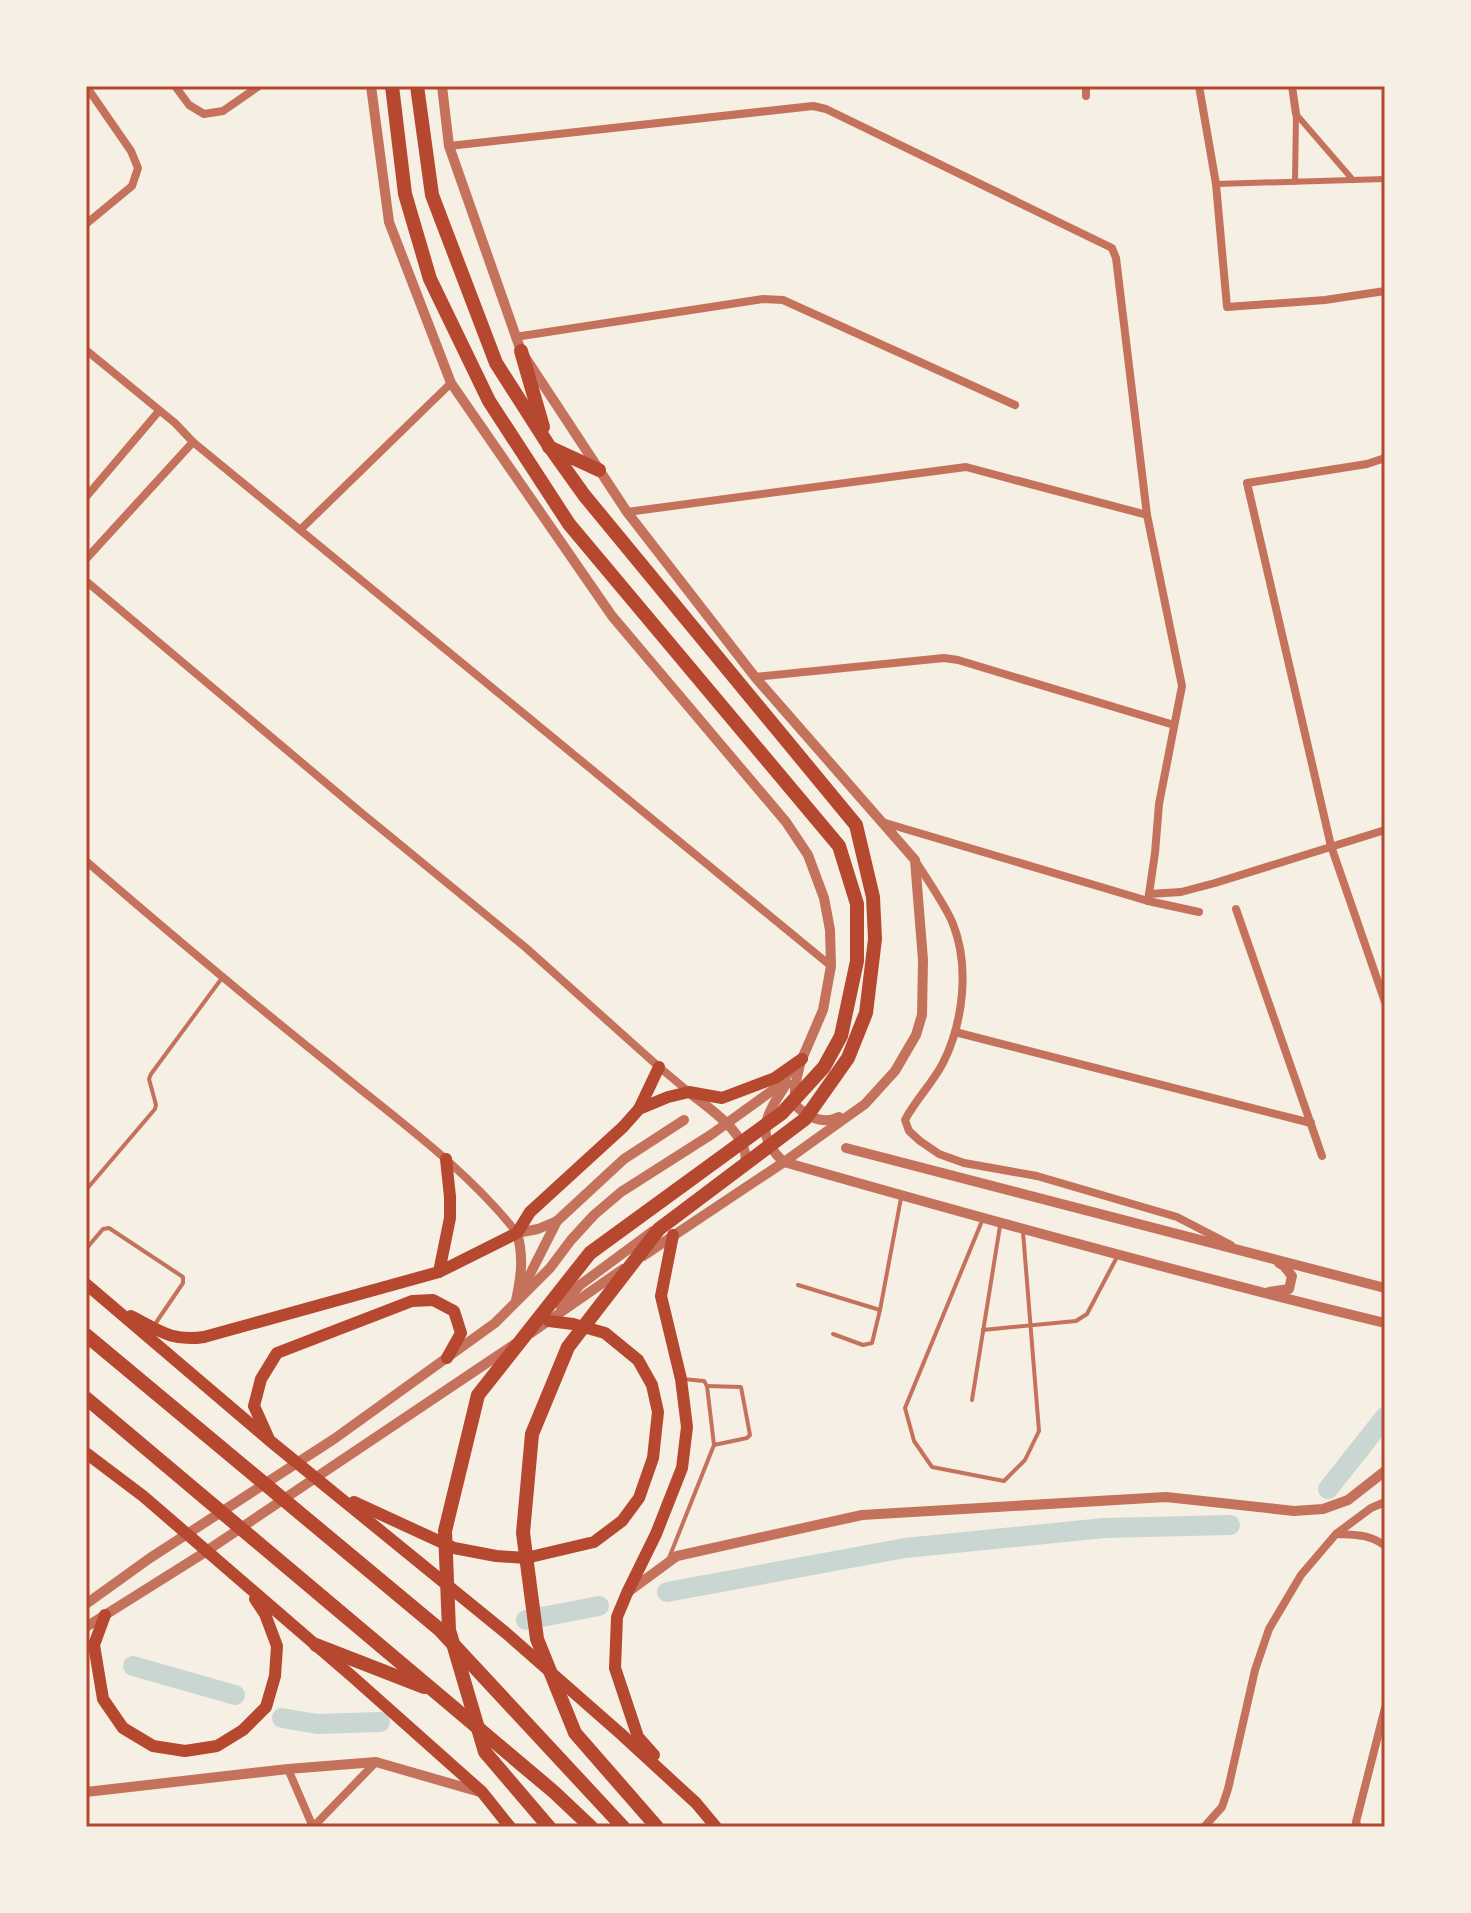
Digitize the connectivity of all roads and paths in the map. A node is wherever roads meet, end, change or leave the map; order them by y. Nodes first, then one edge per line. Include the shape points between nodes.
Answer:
1 (86, 86) edge
2 (175, 86) edge
3 (259, 86) edge
4 (371, 86) edge
5 (392, 86) edge
6 (417, 86) edge
7 (442, 86) edge
8 (1086, 86) edge
9 (1199, 86) edge
10 (1292, 86) edge
11 (1086, 96) dead end
12 (1296, 114) junction
13 (449, 146) junction
14 (1385, 179) edge
15 (1353, 180) junction
16 (1295, 182) junction
17 (1216, 184) junction
18 (86, 224) edge
19 (1385, 291) edge
20 (518, 344) junction
21 (86, 350) edge
22 (451, 383) junction
23 (1015, 405) dead end
24 (159, 411) junction
25 (193, 442) junction
26 (549, 446) junction
27 (1385, 458) edge
28 (599, 470) junction
29 (86, 497) edge
30 (627, 512) junction
31 (1147, 515) junction
32 (300, 530) junction
33 (86, 559) edge
34 (86, 581) edge
35 (755, 677) junction
36 (1174, 725) junction
37 (881, 822) junction
38 (1385, 830) edge
39 (1331, 846) junction
40 (915, 860) junction
41 (86, 861) edge
42 (1148, 898) junction
43 (1236, 909) dead end
44 (1199, 912) dead end
45 (831, 966) junction
46 (222, 978) junction
47 (1385, 1002) edge
48 (955, 1032) junction
49 (802, 1059) junction
50 (659, 1067) junction
51 (689, 1092) junction
52 (865, 1104) junction
53 (639, 1109) junction
54 (684, 1120) dead end
55 (727, 1123) junction
56 (1311, 1123) junction
57 (846, 1148) dead end
58 (1322, 1156) dead end
59 (446, 1159) junction
60 (784, 1162) junction
61 (86, 1190) edge
62 (901, 1196) junction
63 (983, 1219) junction
64 (557, 1221) junction
65 (1001, 1223) junction
66 (1023, 1230) junction
67 (517, 1233) junction
68 (673, 1235) junction
69 (86, 1249) edge
70 (1242, 1251) junction
71 (1118, 1255) junction
72 (1267, 1259) junction
73 (439, 1272) junction
74 (86, 1284) edge
75 (798, 1285) dead end
76 (1385, 1288) edge
77 (1259, 1293) junction
78 (1287, 1299) junction
79 (515, 1303) junction
80 (114, 1307) junction
81 (880, 1310) junction
82 (1385, 1316) edge
83 (549, 1321) junction
84 (1385, 1323) edge
85 (1031, 1326) junction
86 (153, 1327) junction
87 (983, 1330) junction
88 (833, 1334) dead end
89 (86, 1335) edge
90 (447, 1358) junction
91 (681, 1379) junction
92 (707, 1386) junction
93 (86, 1398) edge
94 (972, 1400) dead end
95 (269, 1440) junction
96 (714, 1445) junction
97 (86, 1453) edge
98 (1385, 1471) edge
99 (337, 1494) junction
100 (1385, 1502) edge
101 (1336, 1534) junction
102 (1385, 1546) edge
103 (666, 1564) junction
104 (247, 1587) junction
105 (627, 1593) junction
106 (86, 1604) edge
107 (105, 1615) junction
108 (86, 1627) edge
109 (316, 1645) junction
110 (435, 1691) junction
111 (1385, 1708) edge
112 (376, 1762) junction
113 (288, 1769) junction
114 (86, 1792) edge
115 (482, 1792) junction
116 (696, 1803) junction
117 (1356, 1825) edge
118 (510, 1827) edge
119 (549, 1827) edge
120 (591, 1827) edge
121 (623, 1827) edge
122 (657, 1827) edge
123 (716, 1827) edge
124 (1204, 1827) edge

1 - 18 street via 138,168 132,186
2 - 3 street via 204,114 223,111
4 - 22 street via 389,222
5 - 119 main road via 405,194 430,279 489,401 569,524 839,846 857,904 857,961 841,1036 824,1067 782,1113 590,1253 478,1395 445,1531 449,1630 485,1752
6 - 26 main road via 432,195 496,363
7 - 13 street
8 - 11 street
9 - 17 street
10 - 12 street
12 - 15 street
12 - 16 street
13 - 20 street
13 - 31 street via 813,106 1112,248
14 - 15 street
15 - 16 street
16 - 17 street
17 - 19 street via 1227,307
20 - 23 street via 763,299 783,300
20 - 26 main road
20 - 28 street
21 - 24 street
22 - 32 street
22 - 45 street via 612,616 808,855 824,898
24 - 25 street
24 - 29 street
25 - 32 street
25 - 33 street
26 - 28 main road
26 - 122 main road via 856,825 873,897 875,939 866,1013 848,1058 805,1119 659,1229 568,1347 532,1434 523,1533 537,1639 575,1733
27 - 39 street via 1247,483
28 - 30 street
30 - 31 street via 966,467
30 - 35 street
31 - 36 street via 1182,686
32 - 45 street
34 - 50 street via 525,947
35 - 36 street via 944,658
35 - 37 street
36 - 42 street
37 - 40 street
37 - 42 street
38 - 39 street
39 - 42 street
39 - 47 street
40 - 48 street via 953,923 961,954 963,981
40 - 52 street via 922,1015 895,1071
41 - 46 street
42 - 44 street
43 - 56 street
45 - 49 street via 823,1010
46 - 59 street
46 - 61 lane via 151,1074 155,1109
48 - 56 street
48 - 70 street via 934,1079 905,1120 920,1141 964,1163 1037,1176 1177,1217
49 - 51 main road via 775,1078 722,1098
49 - 52 street via 795,1105 808,1117 830,1122
49 - 55 street via 773,1090
49 - 60 street via 766,1120 766,1140
50 - 51 street
50 - 53 main road
51 - 53 main road
51 - 55 street
52 - 60 street
53 - 67 main road via 530,1212
54 - 64 street via 624,1159
55 - 79 street via 594,1215
55 - 83 street via 746,1151 746,1161 580,1285
56 - 58 street
57 - 70 street
59 - 67 street
59 - 73 main road via 450,1218
60 - 62 street
60 - 68 street
62 - 63 street
62 - 81 lane
63 - 65 street
63 - 85 lane via 905,1408 914,1441 932,1467 1004,1481 1025,1460 1039,1431
64 - 67 street
64 - 79 street
65 - 66 street
65 - 87 lane
66 - 71 street
66 - 85 lane
67 - 73 main road
67 - 79 street via 522,1250
68 - 83 street
68 - 91 main road via 661,1296
69 - 86 lane via 109,1228 183,1277
70 - 72 street
71 - 77 street
71 - 85 lane via 1087,1314 1076,1321
72 - 76 street
72 - 77 street via 1292,1276 1289,1289
73 - 86 main road via 204,1337 187,1340
74 - 80 main road
75 - 81 lane
77 - 78 street
78 - 82 street
78 - 84 street
79 - 90 street
80 - 86 main road
80 - 95 main road
81 - 88 lane via 872,1343
83 - 99 main road via 605,1333 638,1360 652,1385 658,1412 653,1458 639,1498 622,1521 594,1542 526,1558 496,1556 454,1548
83 - 107 street
85 - 87 lane
87 - 94 lane
89 - 121 main road via 439,1629
90 - 95 main road via 461,1333 454,1311 433,1300 412,1301 277,1353 261,1379 254,1406
90 - 106 street
91 - 92 lane via 704,1381
91 - 105 main road via 687,1427 682,1468
92 - 96 lane
92 - 96 lane via 741,1387 750,1435
93 - 110 main road
95 - 99 main road
96 - 103 lane
97 - 104 main road
98 - 103 street via 1348,1500 1323,1509 1294,1511 1166,1497 862,1515 677,1556
99 - 116 main road via 506,1633
100 - 101 street
101 - 102 street via 1376,1538
101 - 124 street via 1301,1575 1269,1629 1228,1789 1222,1807
103 - 105 street
104 - 107 main road via 277,1646 275,1676 266,1707 217,1746 185,1751 153,1746 123,1728 103,1699 94,1645
104 - 109 main road
105 - 116 main road via 617,1617 615,1668 638,1737
107 - 108 street
109 - 110 main road
109 - 115 main road
110 - 120 main road
111 - 117 street
112 - 113 street
112 - 113 street via 313,1827
112 - 115 street
113 - 114 street
115 - 118 main road
116 - 123 main road

